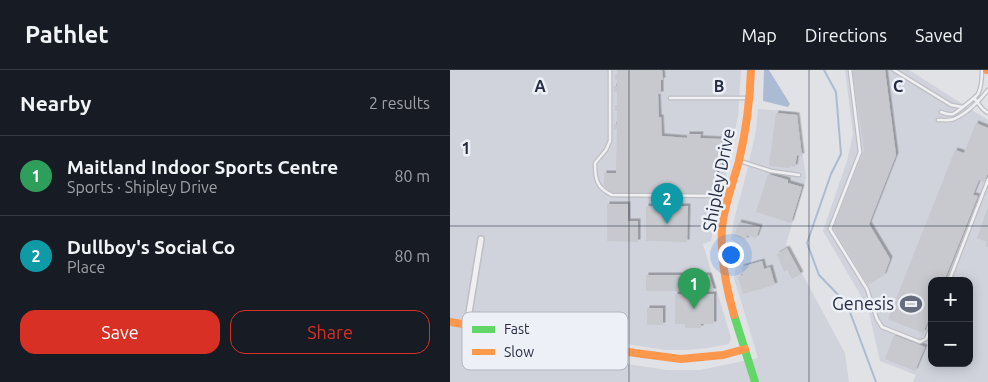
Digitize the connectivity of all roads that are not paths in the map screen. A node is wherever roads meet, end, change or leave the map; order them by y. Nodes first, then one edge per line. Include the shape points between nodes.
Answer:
1 (610, 70) edge
2 (750, 70) edge
3 (850, 70) edge
4 (894, 70) edge
5 (982, 70) edge
6 (988, 90) edge
7 (670, 98) dead end
8 (749, 98) junction
9 (974, 98) junction
10 (978, 102) junction
11 (962, 107) junction
12 (941, 112) dead end
13 (988, 113) edge
14 (938, 120) dead end
15 (739, 161) junction
16 (799, 175) dead end
17 (988, 180) edge
18 (729, 196) junction
19 (481, 239) dead end
20 (951, 277) edge
21 (469, 312) edge
22 (928, 334) edge
23 (745, 349) junction
24 (628, 352) edge
25 (755, 382) edge

1 - 18 lane via 610,141 595,163 595,178 606,192 612,195
2 - 8 street, Shipley Drive
3 - 22 lane via 860,152 830,229 867,289 882,327 920,342
4 - 11 lane via 951,105
5 - 9 lane via 981,86
6 - 10 lane
7 - 8 lane
8 - 15 street, Shipley Drive
9 - 10 lane
9 - 11 lane
10 - 13 lane via 980,108
10 - 14 lane via 954,119
11 - 12 lane via 948,115
15 - 16 lane via 770,171
15 - 18 street, Shipley Drive
17 - 20 lane
18 - 23 street, Shipley Drive via 721,240 727,288
19 - 21 street
23 - 24 street via 723,355 681,358
23 - 25 street, Shipley Drive

